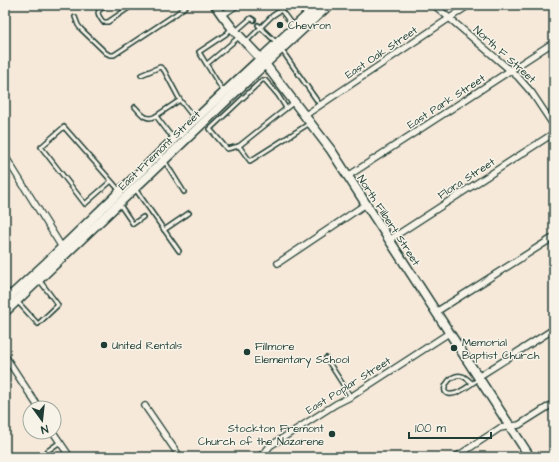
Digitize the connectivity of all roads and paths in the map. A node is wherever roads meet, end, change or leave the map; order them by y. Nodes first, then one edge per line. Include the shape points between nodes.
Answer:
1 (106, 5) edge
2 (133, 5) edge
3 (187, 5) edge
4 (215, 5) edge
5 (237, 5) edge
6 (318, 5) edge
7 (329, 5) edge
8 (434, 5) edge
9 (469, 5) edge
10 (222, 15) junction
11 (75, 17) dead end
12 (449, 18) junction
13 (254, 20) dead end
14 (259, 26) junction
15 (296, 30) junction
16 (238, 34) junction
17 (554, 42) edge
18 (279, 46) junction
19 (263, 61) junction
20 (207, 64) junction
21 (510, 71) junction
22 (141, 75) dead end
23 (245, 78) junction
24 (253, 88) junction
25 (224, 92) junction
26 (180, 100) junction
27 (294, 102) junction
28 (320, 105) junction
29 (135, 107) dead end
30 (286, 108) junction
31 (156, 116) junction
32 (204, 116) junction
33 (304, 116) junction
34 (195, 120) junction
35 (310, 123) junction
36 (213, 126) junction
37 (554, 126) edge
38 (554, 133) edge
39 (175, 138) junction
40 (239, 146) junction
41 (5, 156) edge
42 (162, 157) junction
43 (348, 176) junction
44 (110, 182) junction
45 (135, 188) junction
46 (120, 191) junction
47 (184, 192) dead end
48 (118, 204) junction
49 (366, 204) junction
50 (189, 213) dead end
51 (143, 217) dead end
52 (164, 230) junction
53 (554, 237) edge
54 (389, 240) junction
55 (64, 250) junction
56 (179, 251) dead end
57 (278, 263) dead end
58 (39, 279) junction
59 (5, 289) edge
60 (11, 300) edge
61 (5, 312) edge
62 (436, 312) junction
63 (554, 329) edge
64 (449, 333) junction
65 (5, 356) edge
66 (326, 358) dead end
67 (476, 380) junction
68 (351, 397) junction
69 (33, 400) edge
70 (554, 403) edge
71 (145, 406) dead end
72 (510, 427) junction
73 (60, 442) joint
74 (39, 457) edge
75 (70, 457) edge
76 (180, 457) edge
77 (259, 457) edge
78 (456, 457) edge
79 (530, 457) edge

1 - 2 lane via 98,11 98,15 106,23
3 - 11 lane via 114,55 106,53 81,29
4 - 10 main road, North Filbert Street
5 - 10 street
6 - 15 main road, East Fremont Street
7 - 15 main road, East Fremont Street
8 - 12 street, North F Street
9 - 12 street, East Oak Street
10 - 16 main road, North Filbert Street
12 - 21 street, North F Street
12 - 28 street, East Oak Street
13 - 16 lane via 251,18
14 - 15 lane via 281,10
14 - 16 lane
14 - 18 lane
15 - 18 main road, East Fremont Street
16 - 19 main road, North Filbert Street
16 - 20 lane
16 - 20 lane via 226,34 199,52
17 - 21 street, East Park Street
18 - 19 main road, East Fremont Street
18 - 28 lane
19 - 23 main road, East Fremont Street
19 - 27 main road, North Filbert Street
20 - 25 lane
21 - 37 street, North F Street via 532,92
21 - 43 street, East Park Street
22 - 26 lane via 160,67
23 - 24 lane
23 - 25 main road, East Fremont Street
23 - 32 main road, East Fremont Street
24 - 30 lane via 265,80
24 - 36 lane
25 - 32 main road, East Fremont Street
26 - 31 lane
26 - 34 lane
27 - 30 lane
27 - 33 main road, North Filbert Street
28 - 33 street, East Oak Street
29 - 31 lane via 147,118 152,119
30 - 40 lane
31 - 39 lane
32 - 34 main road, East Fremont Street
32 - 36 lane
32 - 42 main road, East Fremont Street
33 - 35 main road, North Filbert Street
34 - 39 main road, East Fremont Street
35 - 40 lane via 250,161
35 - 43 main road, North Filbert Street
36 - 40 lane via 210,129 227,149
38 - 54 street, Flora Street
39 - 42 main road, East Fremont Street
41 - 55 street
42 - 45 main road, East Fremont Street
42 - 46 main road, East Fremont Street
42 - 47 lane
43 - 49 main road, North Filbert Street
44 - 44 lane via 64,127 41,147 85,204
44 - 46 lane
45 - 48 main road, East Fremont Street
45 - 52 lane
46 - 55 main road, East Fremont Street
48 - 51 lane via 133,224
48 - 55 main road, East Fremont Street
49 - 54 main road, North Filbert Street
49 - 57 street
50 - 52 lane
52 - 56 lane
53 - 62 street
54 - 62 main road, North Filbert Street
55 - 58 main road, East Fremont Street
55 - 60 main road, East Fremont Street
58 - 60 main road, East Fremont Street
58 - 60 lane via 58,305 38,324
59 - 60 street
60 - 61 main road, East Fremont Street
62 - 64 main road, North Filbert Street
63 - 67 street
64 - 67 main road, North Filbert Street
64 - 68 street, East Poplar Street
65 - 69 street
66 - 68 lane
67 - 67 lane via 457,393 448,394 445,391 446,382 457,376
67 - 72 main road, North Filbert Street
68 - 77 street, East Poplar Street via 270,446
70 - 72 street via 519,425
71 - 76 street
72 - 78 street via 500,428
72 - 79 main road, North Filbert Street
73 - 74 lane
73 - 75 street

